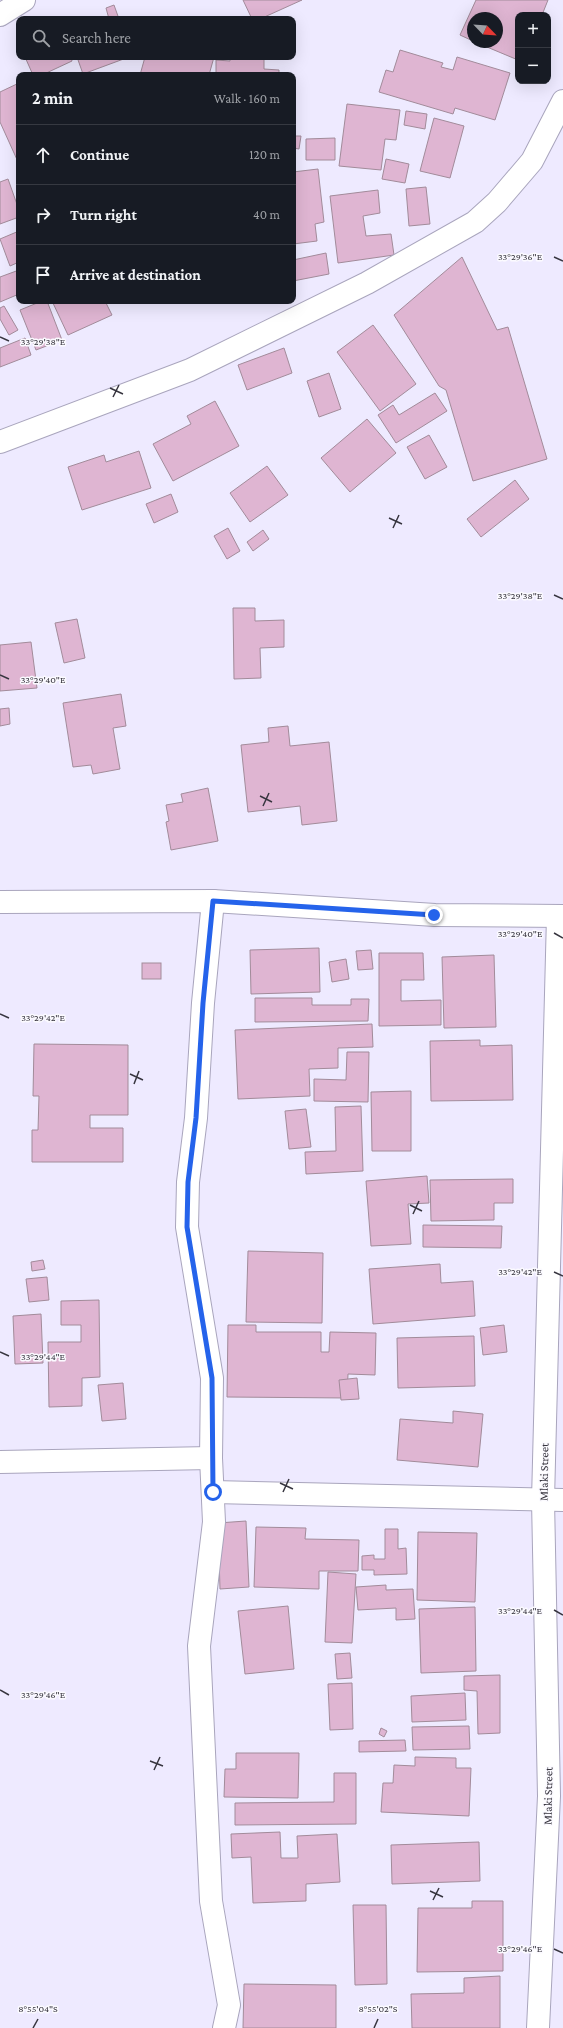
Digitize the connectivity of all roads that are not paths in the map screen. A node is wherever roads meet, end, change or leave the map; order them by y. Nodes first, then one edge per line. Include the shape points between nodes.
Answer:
1 (24, 0) edge
2 (0, 15) edge
3 (563, 101) edge
4 (0, 442) edge
5 (213, 901) junction
6 (0, 902) edge
7 (560, 916) edge
8 (211, 1458) junction
9 (0, 1462) edge
10 (213, 1492) junction
11 (553, 1500) edge
12 (224, 2028) edge
13 (538, 2028) edge

1 - 2 street
3 - 4 street via 532,161 497,202 475,222 368,283 190,370
5 - 6 street
5 - 7 street via 434,915
5 - 8 street via 203,1003 196,1118 188,1182 187,1227 212,1378
7 - 11 street, Mlaki Street
8 - 9 street
8 - 10 street
10 - 11 street
10 - 12 street via 214,1522 199,1646 211,1901 229,2005
11 - 13 street, Mlaki Street via 549,1796

